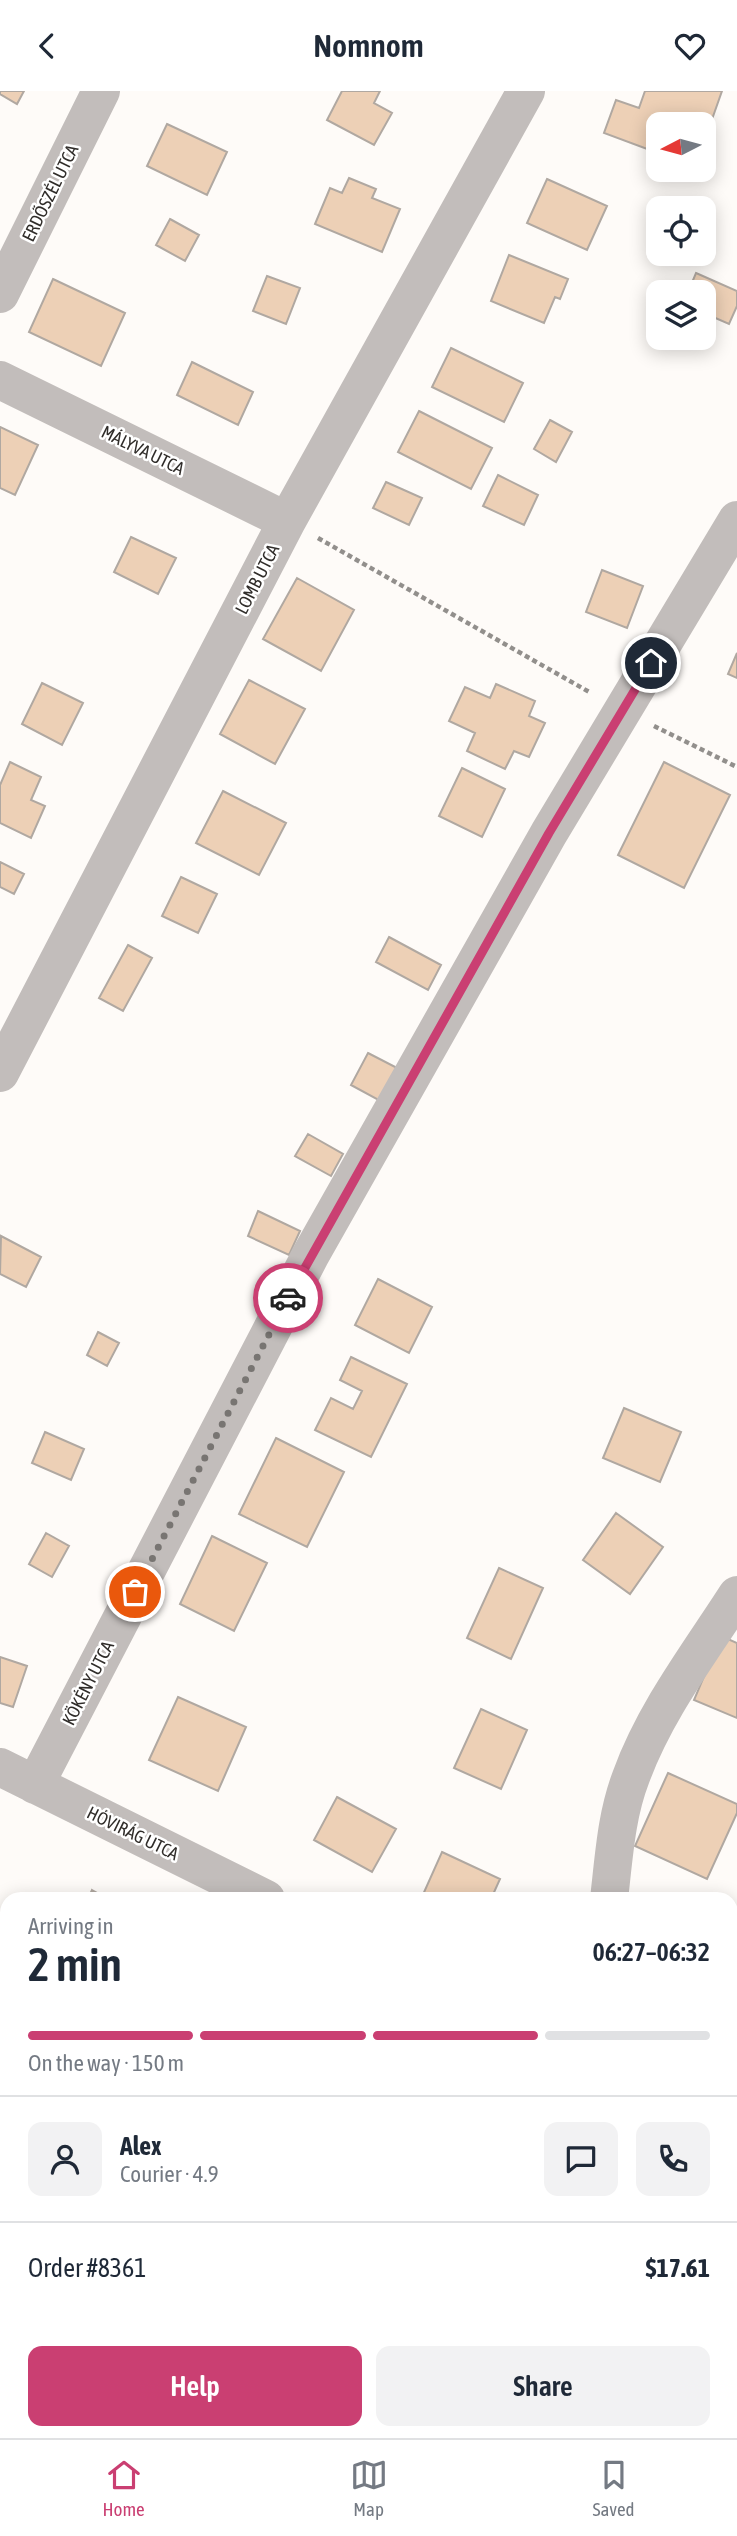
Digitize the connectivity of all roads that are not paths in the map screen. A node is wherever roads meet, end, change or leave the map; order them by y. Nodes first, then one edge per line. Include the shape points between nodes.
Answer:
1 (101, 91) edge
2 (526, 91) edge
3 (0, 294) edge
4 (0, 380) edge
5 (737, 520) edge
6 (287, 521) junction
7 (0, 1073) edge
8 (737, 1595) edge
9 (0, 1767) edge
10 (35, 1784) junction
11 (252, 1892) edge
12 (610, 1892) edge

1 - 3 street, ERDŐSZÉL UTCA
2 - 6 street, LOMB UTCA
4 - 6 street, MÁLYVA UTCA
5 - 10 street, KÖKÉNY UTCA via 549,833 310,1256
6 - 7 street, LOMB UTCA
8 - 12 street via 664,1707 634,1768 617,1827
9 - 10 street, HÓVIRÁG UTCA
10 - 11 street, HÓVIRÁG UTCA

